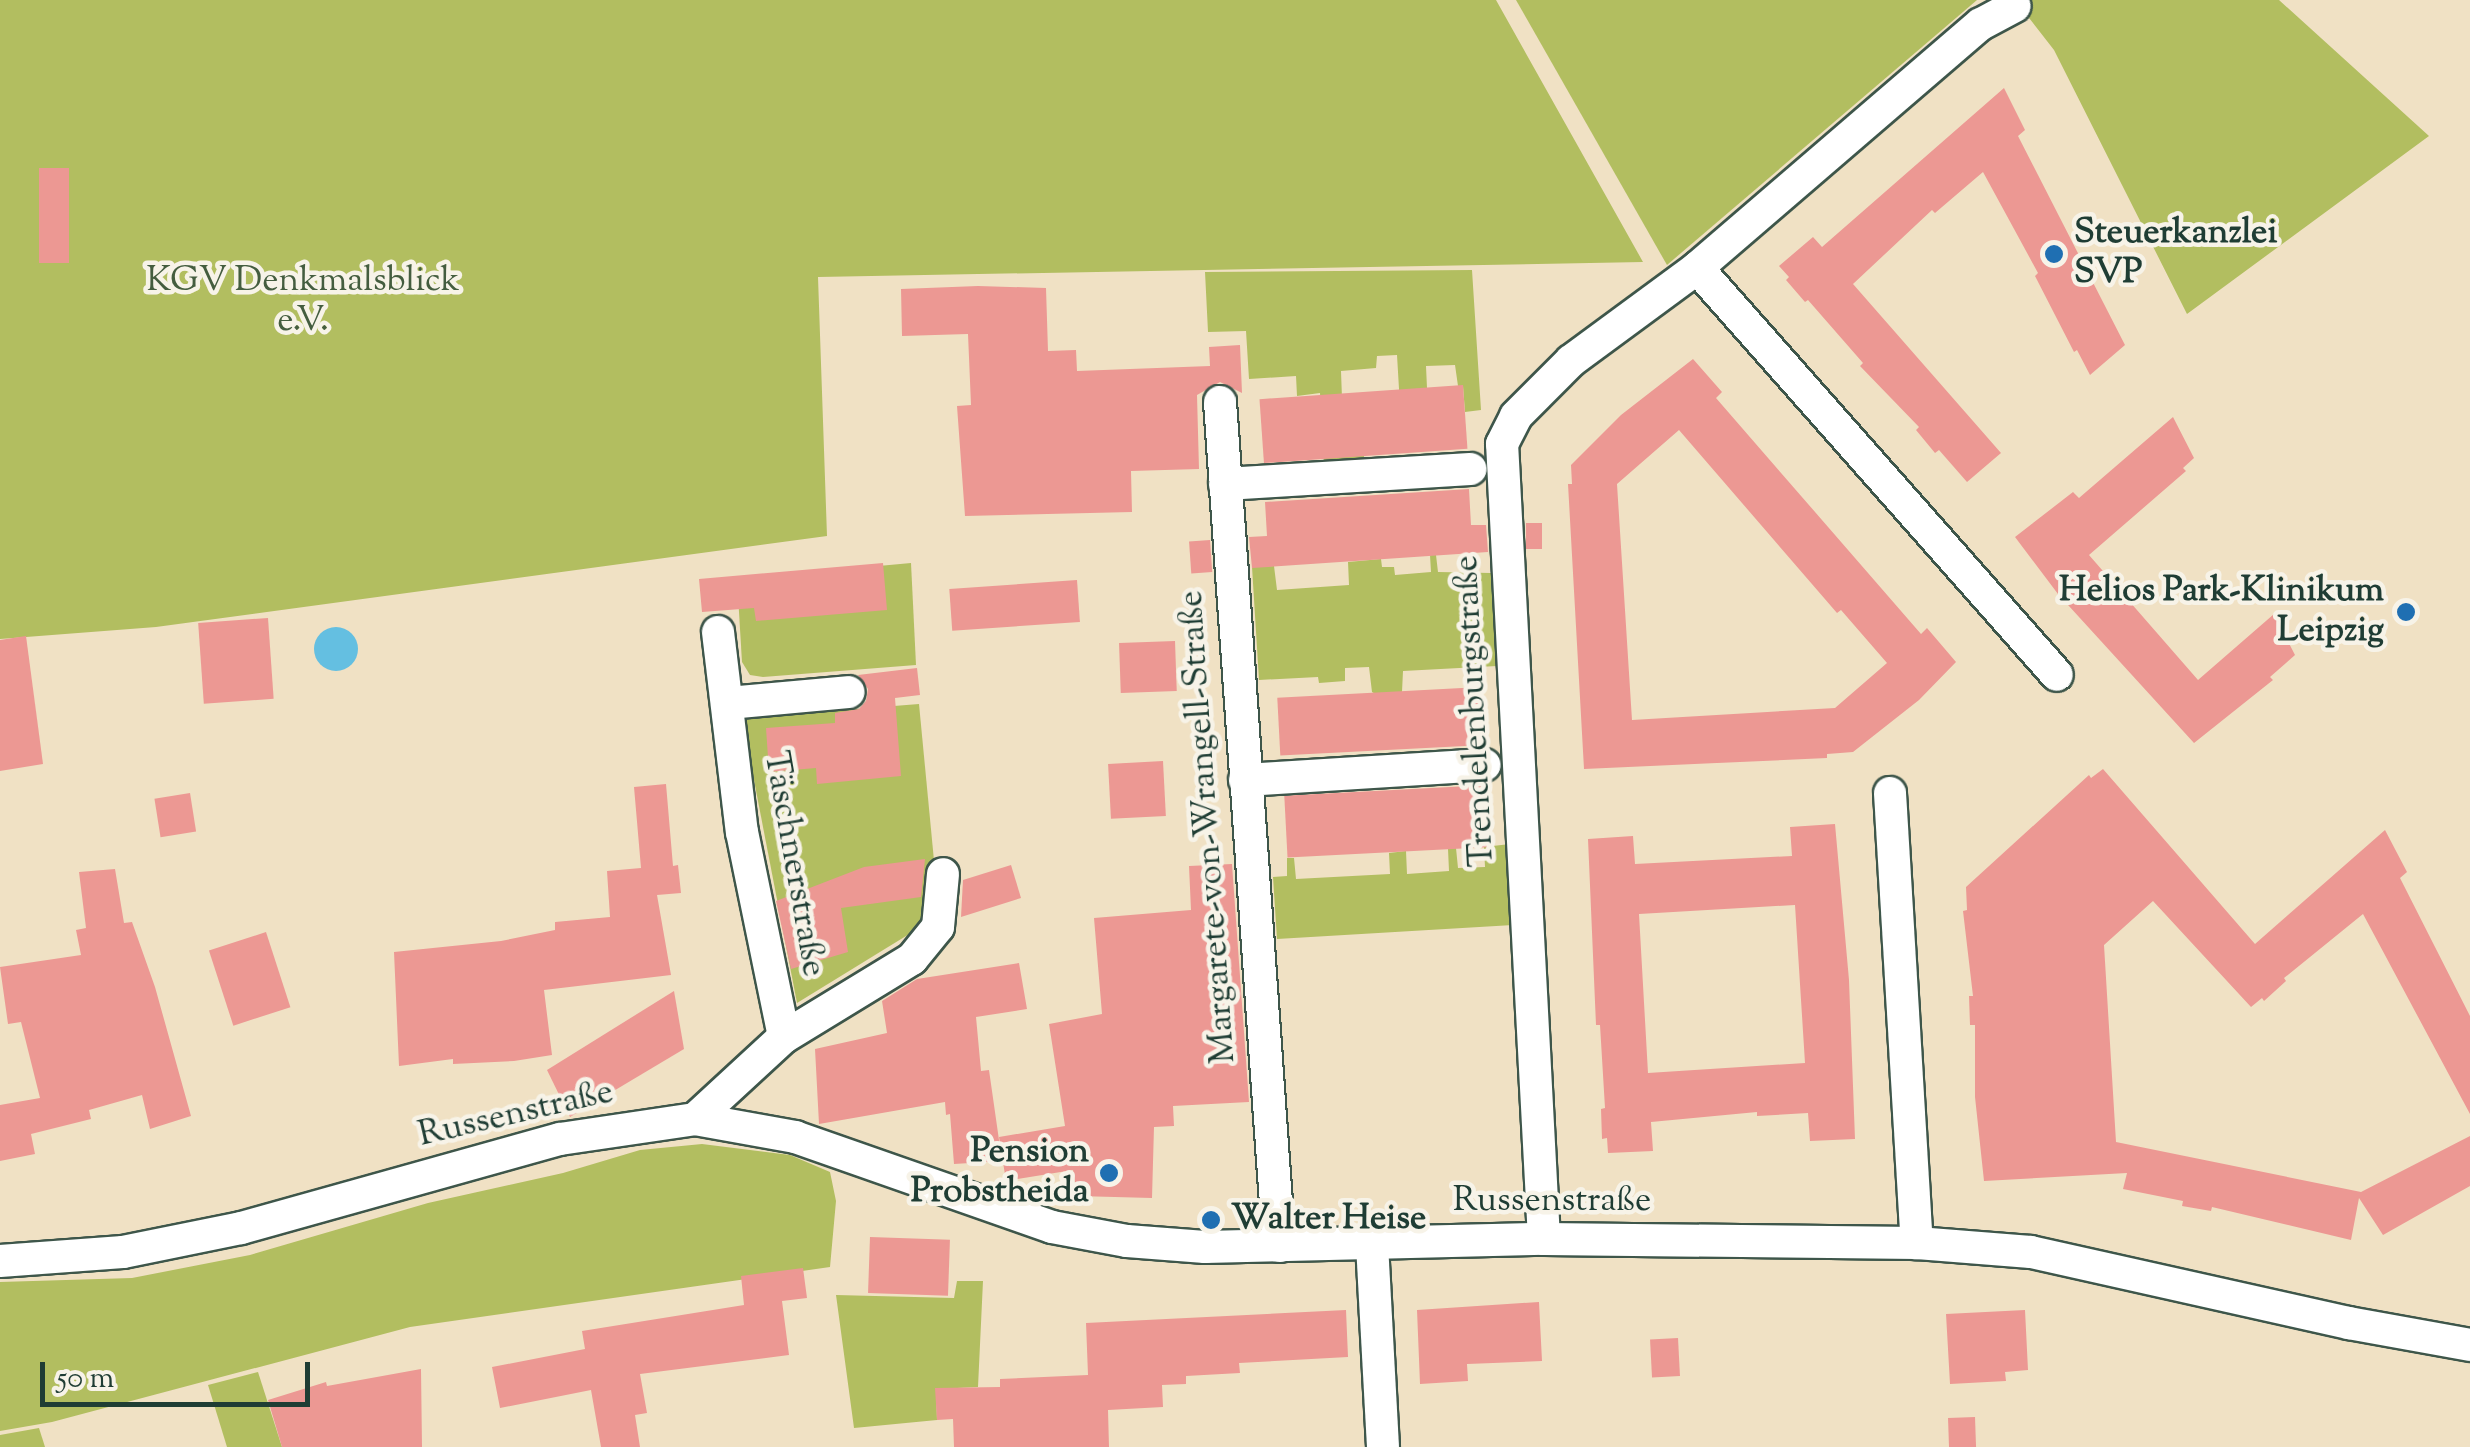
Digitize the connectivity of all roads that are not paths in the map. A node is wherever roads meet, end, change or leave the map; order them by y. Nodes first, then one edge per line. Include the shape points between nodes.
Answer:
1 (2015, 6) dead end
2 (1697, 268) junction
3 (1220, 402) dead end
4 (1471, 470) dead end
5 (1224, 484) junction
6 (718, 632) dead end
7 (2057, 675) dead end
8 (848, 692) dead end
9 (728, 703) junction
10 (1485, 764) dead end
11 (1245, 780) junction
12 (1890, 793) dead end
13 (943, 874) dead end
14 (784, 1037) junction
15 (695, 1119) junction
16 (1544, 1239) junction
17 (1917, 1243) junction
18 (1372, 1244) junction
19 (1279, 1246) junction
20 (0, 1262) edge
21 (2470, 1345) edge
22 (1383, 1447) edge

1 - 2 street, Trendelenburgstraße via 1982,24
2 - 7 street
2 - 16 street, Trendelenburgstraße via 1571,361 1516,416 1502,444
3 - 5 street, Margarete-von-Wrangell-Straße
4 - 5 street
5 - 11 street, Margarete-von-Wrangell-Straße
6 - 9 street, Täschnerstraße
8 - 9 street, Täschnerstraße
9 - 14 street, Täschnerstraße via 742,832
10 - 11 street
11 - 19 street, Margarete-von-Wrangell-Straße
12 - 17 street
13 - 14 street, Täschnerstraße via 938,927 912,959
14 - 15 street, Täschnerstraße
15 - 19 street, Russenstraße via 794,1137 1052,1227 1127,1242
15 - 20 street, Russenstraße via 560,1138 241,1228 123,1252
16 - 17 street, Russenstraße
16 - 18 street, Russenstraße
17 - 21 street, Russenstraße via 2031,1252
18 - 19 street, Russenstraße
18 - 22 street

